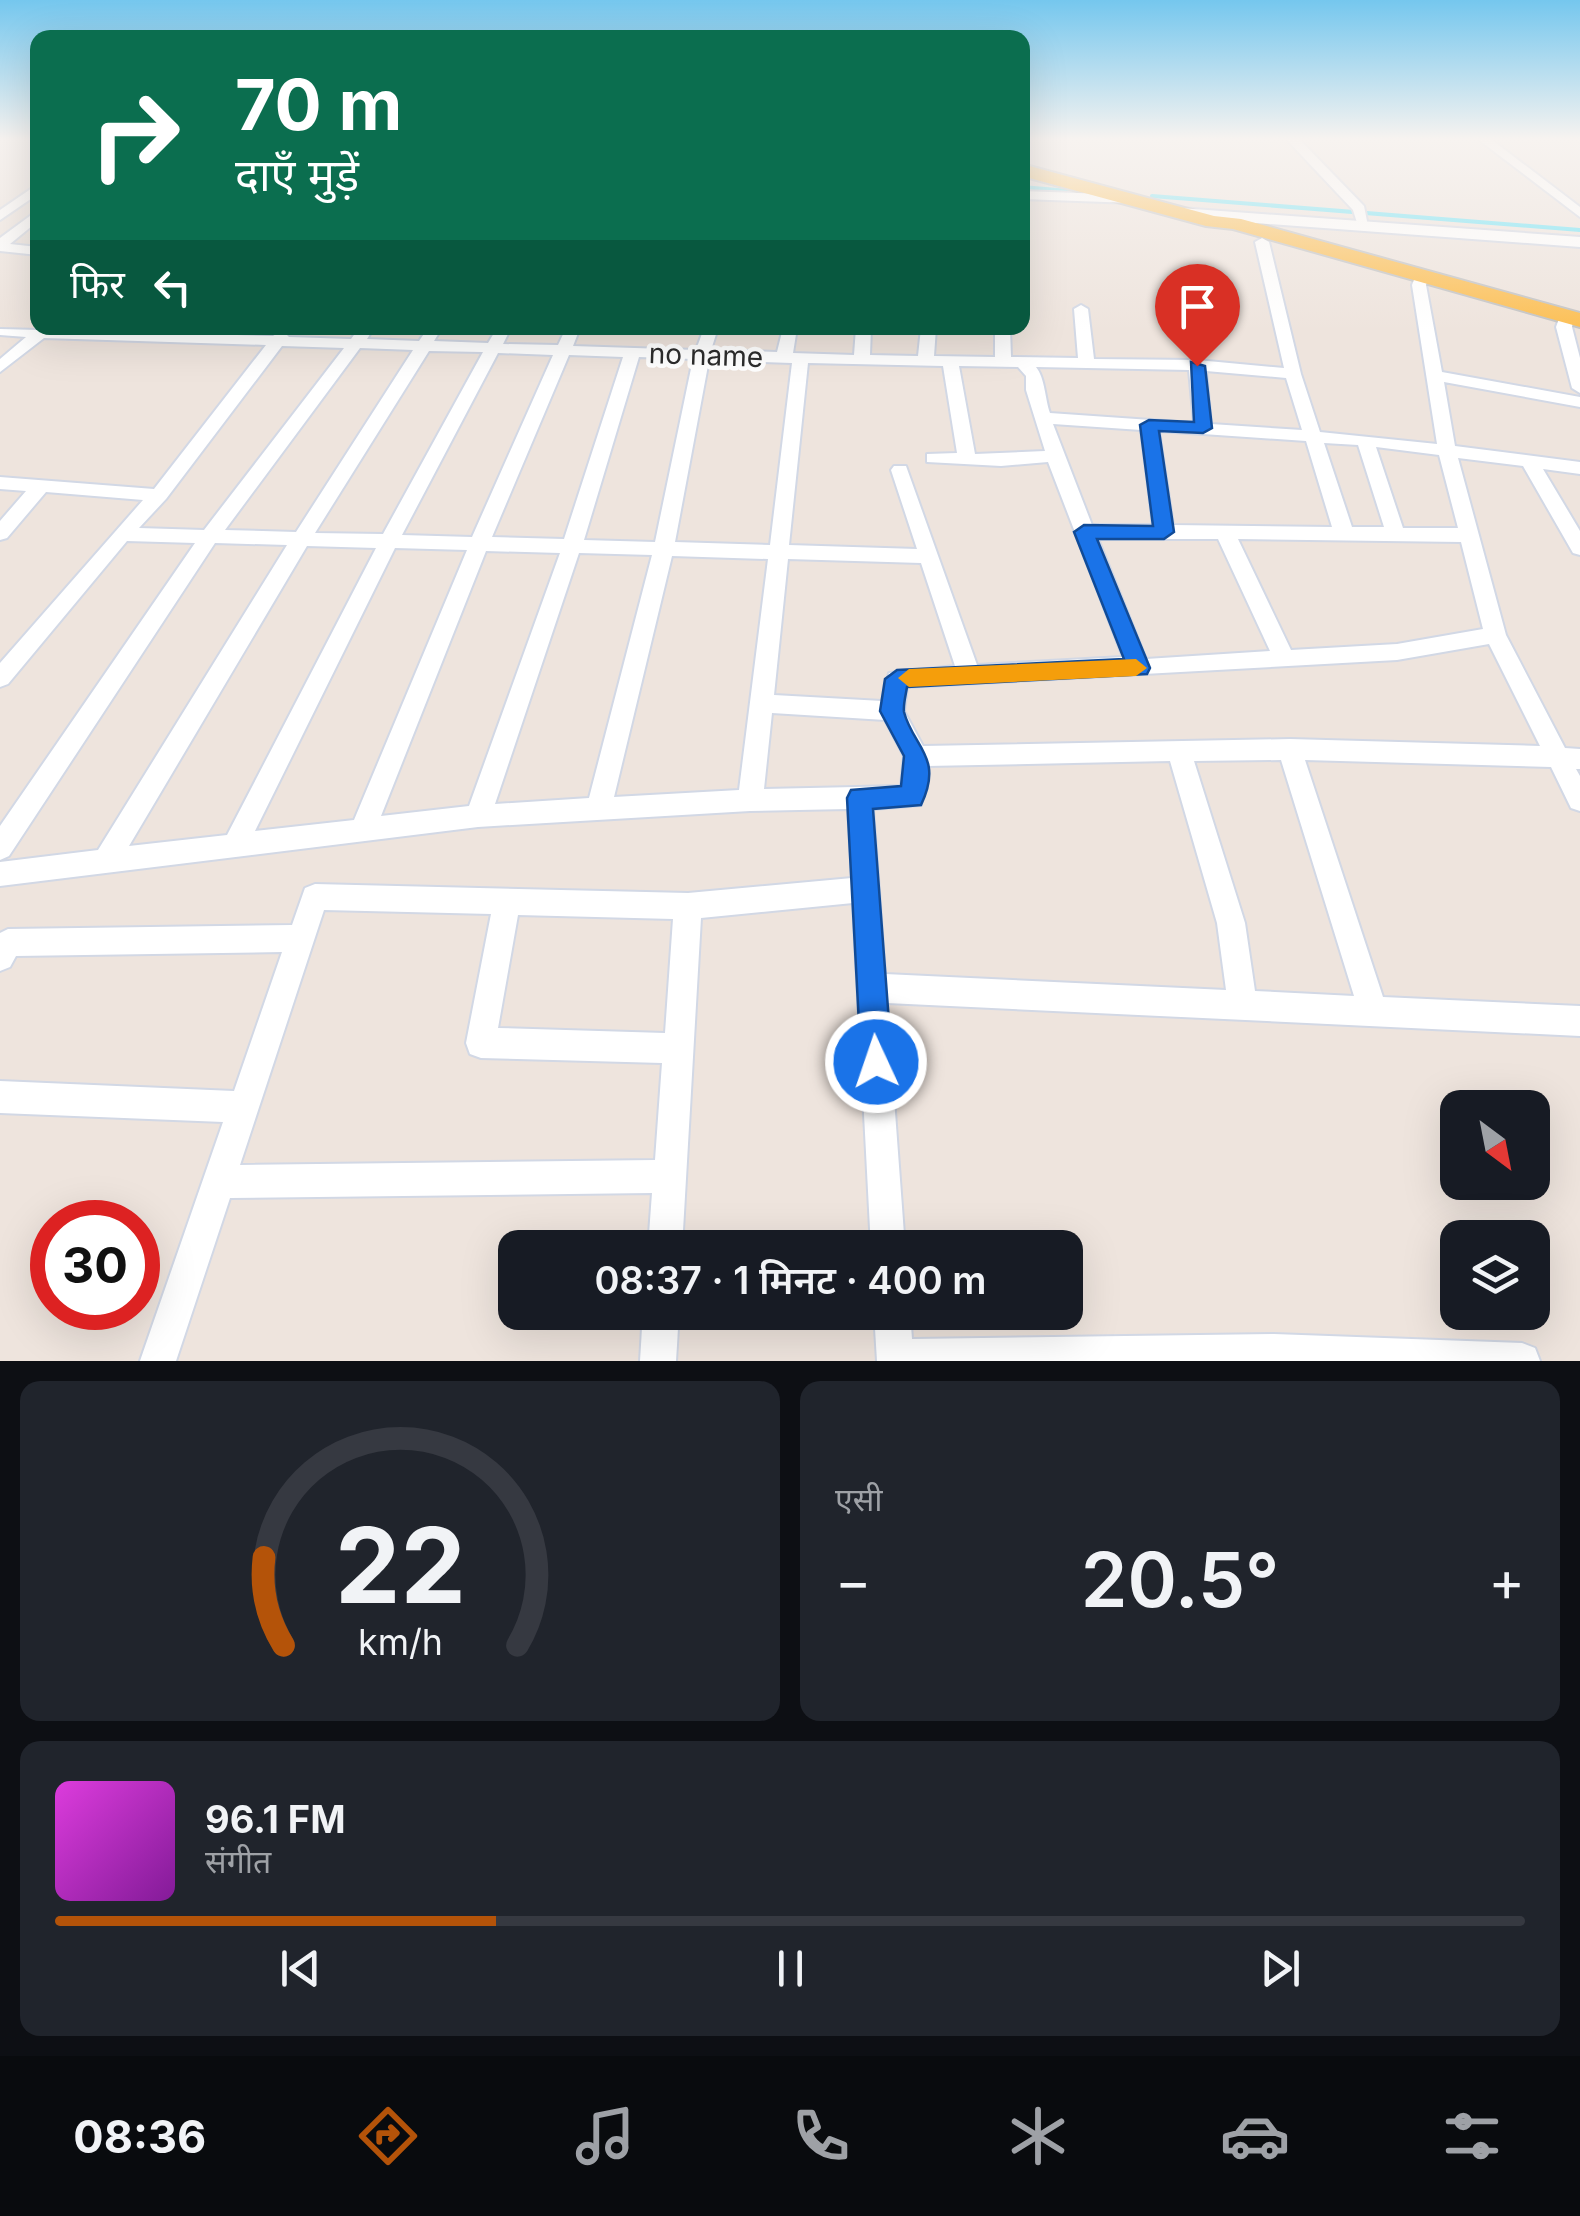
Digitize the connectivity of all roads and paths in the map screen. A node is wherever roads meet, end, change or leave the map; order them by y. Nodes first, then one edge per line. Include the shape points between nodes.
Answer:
1 (1146, 204) edge
2 (1353, 204) edge
3 (1180, 213) junction
4 (30, 221) edge
5 (1213, 222) junction
6 (1362, 223) junction
7 (1262, 242) junction
8 (1580, 242) edge
9 (0, 246) edge
10 (30, 250) edge
11 (1420, 280) junction
12 (1081, 309) dead end
13 (1572, 324) edge
14 (5, 332) dead end
15 (30, 333) edge
16 (38, 335) edge
17 (282, 335) edge
18 (322, 335) edge
19 (500, 335) edge
20 (571, 335) edge
21 (709, 335) edge
22 (790, 335) edge
23 (864, 335) edge
24 (928, 335) edge
25 (1005, 335) edge
26 (362, 336) edge
27 (429, 337) edge
28 (494, 348) junction
29 (564, 350) junction
30 (632, 353) junction
31 (702, 355) junction
32 (792, 358) junction
33 (862, 360) junction
34 (1086, 360) junction
35 (925, 361) junction
36 (950, 361) junction
37 (1012, 362) junction
38 (1197, 366) junction
39 (0, 368) edge
40 (1293, 374) junction
41 (1432, 375) junction
42 (1580, 388) edge
43 (1580, 402) edge
44 (1043, 418) junction
45 (1149, 425) junction
46 (1203, 428) junction
47 (1313, 436) junction
48 (1364, 440) junction
49 (1447, 450) junction
50 (1054, 456) junction
51 (933, 458) dead end
52 (967, 458) junction
53 (1530, 462) junction
54 (1580, 468) edge
55 (900, 470) dead end
56 (0, 483) edge
57 (41, 486) junction
58 (158, 496) junction
59 (1084, 532) junction
60 (1164, 532) junction
61 (0, 533) edge
62 (1224, 533) junction
63 (122, 534) junction
64 (1468, 534) junction
65 (210, 536) junction
66 (1345, 536) junction
67 (1396, 536) junction
68 (300, 539) junction
69 (388, 541) junction
70 (479, 544) junction
71 (572, 546) junction
72 (664, 548) junction
73 (1580, 548) edge
74 (776, 552) junction
75 (929, 556) junction
76 (1495, 635) junction
77 (1284, 658) junction
78 (1139, 668) junction
79 (969, 674) junction
80 (0, 678) edge
81 (760, 703) junction
82 (892, 711) junction
83 (1290, 748) junction
84 (1179, 753) junction
85 (916, 756) junction
86 (1570, 758) edge
87 (860, 798) junction
88 (750, 800) junction
89 (1580, 800) edge
90 (598, 807) junction
91 (478, 816) junction
92 (362, 831) junction
93 (235, 846) junction
94 (0, 848) edge
95 (106, 861) junction
96 (0, 874) edge
97 (866, 889) junction
98 (508, 902) junction
99 (688, 906) junction
100 (302, 938) junction
101 (0, 957) edge
102 (872, 988) junction
103 (1243, 1006) junction
104 (1373, 1012) junction
105 (1580, 1021) edge
106 (678, 1048) junction
107 (0, 1097) edge
108 (245, 1106) junction
109 (670, 1176) junction
110 (219, 1182) junction
111 (666, 1230) edge
112 (887, 1230) edge
113 (660, 1330) edge
114 (893, 1330) edge
115 (1275, 1356) edge
116 (895, 1359) edge
117 (158, 1361) edge
118 (658, 1361) edge
119 (1522, 1361) edge

1 - 3 main road
2 - 6 street
3 - 5 main road
3 - 6 street
4 - 9 street
5 - 7 main road
5 - 11 main road
6 - 8 street
7 - 11 main road
7 - 40 street
9 - 10 street
11 - 13 main road
11 - 41 street
12 - 34 street
13 - 42 street
14 - 15 street, no name
16 - 39 street
17 - 58 street
18 - 26 street, no name
19 - 28 street
20 - 29 street
21 - 31 street
22 - 32 street
23 - 33 street
24 - 35 street
25 - 37 street
26 - 27 street, no name
26 - 65 street
27 - 28 street, no name
27 - 68 street
28 - 29 street, no name
28 - 69 street
29 - 30 street, no name
29 - 70 street
30 - 31 street, no name
30 - 71 street
31 - 32 street, no name
31 - 72 street
32 - 33 street, no name
32 - 74 street
33 - 35 street, no name
34 - 37 street, no name
34 - 38 street, no name
35 - 36 street, no name
36 - 37 street, no name
36 - 52 street
37 - 44 street via 1034,375
38 - 40 street, no name
38 - 46 street
40 - 47 street
41 - 43 street
41 - 49 street
44 - 45 street
44 - 50 street
45 - 46 street
45 - 60 street
46 - 47 street
47 - 48 street
47 - 66 street
48 - 49 street
48 - 67 street
49 - 53 street
49 - 64 street
50 - 52 street
50 - 59 street
51 - 52 street
53 - 54 street
53 - 73 street
55 - 75 street
56 - 57 street
57 - 58 street
57 - 61 street
58 - 63 street
59 - 60 street
59 - 78 street
60 - 62 street
62 - 66 street
62 - 77 street
63 - 65 street
63 - 80 street
64 - 67 street
64 - 76 street
65 - 68 street
65 - 94 street
66 - 67 street
68 - 69 street
68 - 95 street
69 - 70 street
69 - 93 street
70 - 71 street
70 - 92 street
71 - 72 street
71 - 91 street
72 - 74 street
72 - 90 street
74 - 75 street
74 - 81 street
75 - 79 street
76 - 77 street via 1398,652
76 - 86 street
77 - 78 street
78 - 79 street
79 - 82 street via 897,679
81 - 82 street
81 - 88 street
82 - 85 street
83 - 84 street
83 - 86 street
83 - 104 street
84 - 85 street
84 - 103 street via 1230,923
85 - 87 street via 912,797
86 - 89 street
87 - 88 street
87 - 97 street
88 - 90 street
90 - 91 street
91 - 92 street
92 - 93 street
93 - 95 street
95 - 96 street
97 - 99 street
97 - 102 street
98 - 99 street
98 - 100 street via 315,898
98 - 106 street via 481,1043
99 - 106 street
100 - 101 street via 8,943
100 - 108 street
102 - 103 street
102 - 112 street
103 - 104 street
104 - 105 street
106 - 109 street
107 - 108 street
108 - 110 street
109 - 110 street
109 - 111 street
110 - 117 street
113 - 118 street
114 - 116 street
115 - 116 street
115 - 119 street

